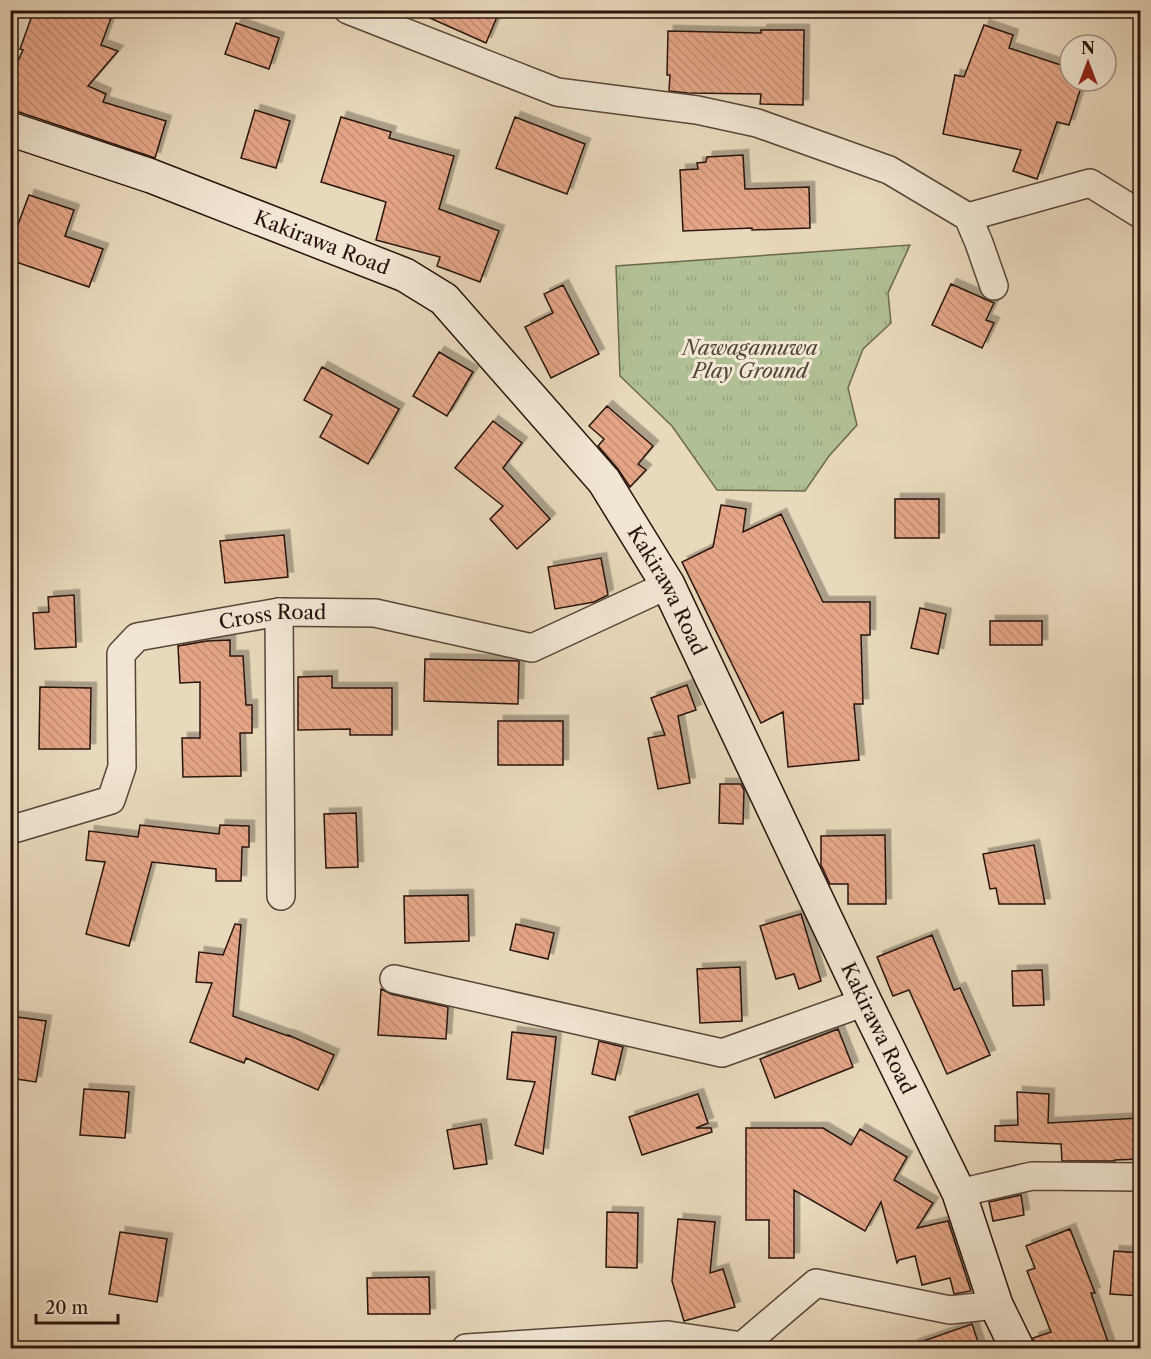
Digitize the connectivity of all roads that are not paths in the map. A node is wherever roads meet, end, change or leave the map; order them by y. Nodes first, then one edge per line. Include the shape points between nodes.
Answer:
1 (348, 10) edge
2 (10, 129) edge
3 (1140, 214) edge
4 (968, 217) junction
5 (994, 286) dead end
6 (668, 585) junction
7 (279, 612) junction
8 (10, 830) edge
9 (281, 896) dead end
10 (394, 980) dead end
11 (865, 1002) junction
12 (1140, 1177) edge
13 (958, 1193) junction
14 (996, 1305) junction
15 (742, 1347) edge
16 (466, 1348) edge
17 (1017, 1348) edge

1 - 4 street via 557,92 696,110 757,123 889,170
2 - 6 street, Kakirawa Road via 151,176 405,275 444,299 604,481
3 - 4 street via 1090,183
4 - 5 street
6 - 7 street, Cross Road via 532,648 375,613
6 - 11 street, Kakirawa Road
7 - 8 street, Cross Road via 137,637 121,654 122,767 111,800
7 - 9 street
10 - 11 street via 722,1053
11 - 13 street, Kakirawa Road
12 - 13 street via 1032,1176
13 - 14 street, Kakirawa Road
14 - 15 street via 950,1310 816,1282
14 - 17 street, Kakirawa Road
15 - 16 street via 668,1335

